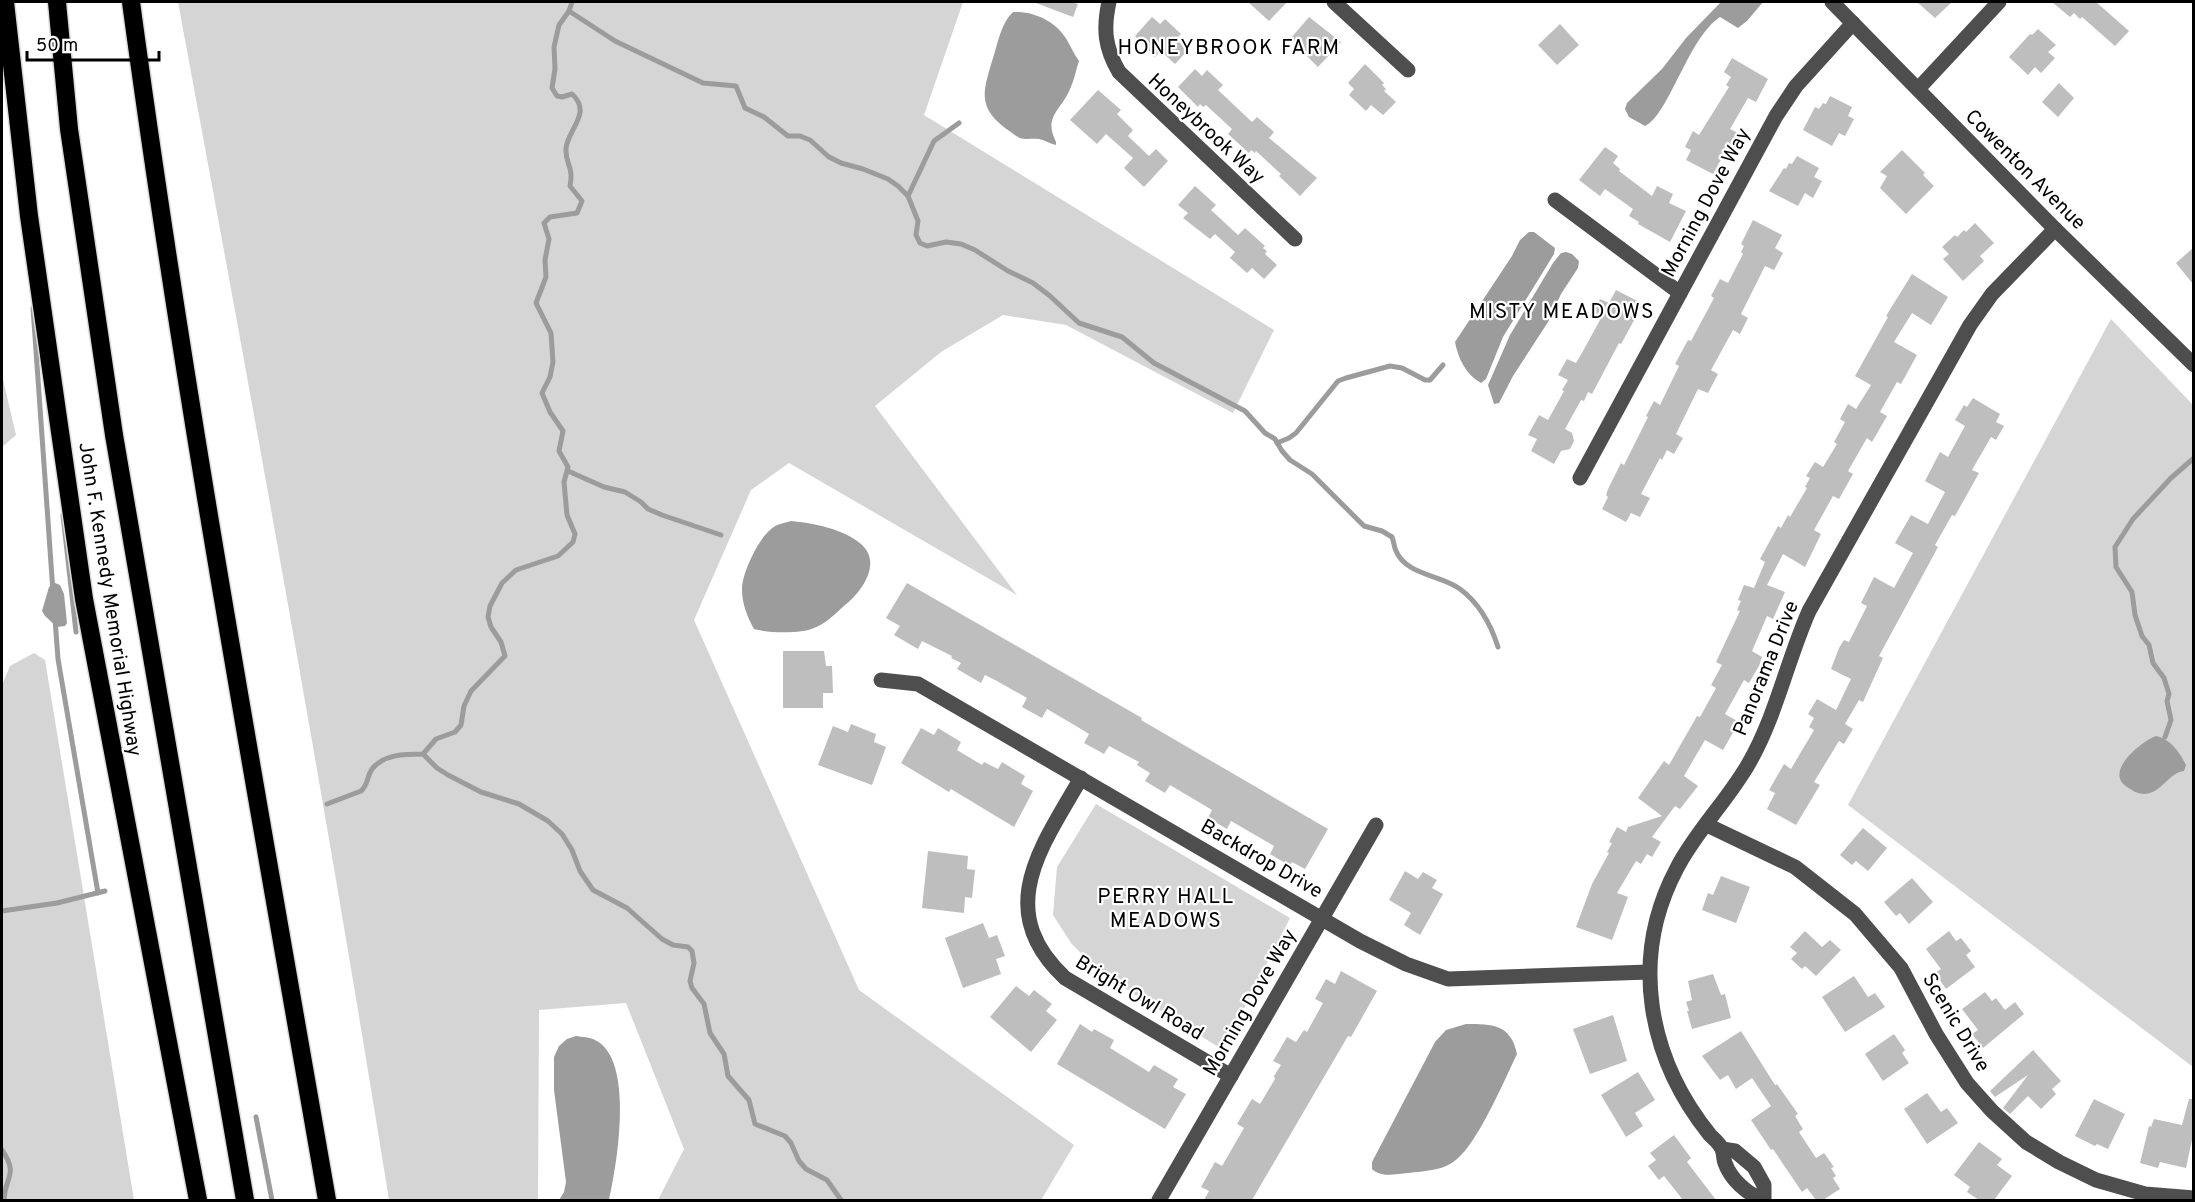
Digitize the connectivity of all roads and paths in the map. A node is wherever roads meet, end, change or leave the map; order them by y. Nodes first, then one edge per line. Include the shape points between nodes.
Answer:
1 (5, 2) edge
2 (57, 2) edge
3 (131, 2) edge
4 (1109, 2) edge
5 (1334, 2) edge
6 (1832, 2) edge
7 (1999, 2) edge
8 (1853, 23) junction
9 (1408, 70) dead end
10 (1918, 89) junction
11 (1555, 200) dead end
12 (2055, 229) junction
13 (1295, 239) dead end
14 (1680, 293) junction
15 (2193, 365) edge
16 (1580, 478) dead end
17 (881, 680) dead end
18 (1081, 778) junction
19 (1376, 825) dead end
20 (1707, 825) junction
21 (1322, 917) junction
22 (1649, 972) junction
23 (1231, 1076) junction
24 (1722, 1149) junction
25 (2193, 1198) edge
26 (198, 1200) edge
27 (244, 1200) edge
28 (327, 1200) edge
29 (1160, 1200) edge
30 (1763, 1200) edge

1 - 26 highway, John F. Kennedy Memorial Highway via 29,216 84,599
2 - 27 highway via 69,129 114,435
3 - 28 highway via 189,398
4 - 13 street, Honeybrook Way via 1107,45 1119,72
5 - 9 street
6 - 8 street, Cowenton Avenue
7 - 10 street
8 - 10 street, Cowenton Avenue
8 - 14 street, Morning Dove Way via 1786,99
10 - 12 street, Cowenton Avenue
11 - 14 street
12 - 15 street, Cowenton Avenue
12 - 20 street, Panorama Drive via 1992,294 1970,325 1824,583 1797,639 1758,746
14 - 16 street, Morning Dove Way
17 - 18 street, Backdrop Drive via 918,684
18 - 21 street, Backdrop Drive
18 - 23 street, Bright Owl Road via 1038,854 1030,879 1027,906 1042,951 1065,978
19 - 21 street, Morning Dove Way
20 - 22 street, Panorama Drive via 1677,867 1667,889
20 - 25 street, Scenic Drive via 1795,867 1855,914 1901,968 1967,1083 2026,1142 2096,1180 2145,1194
21 - 22 street, Backdrop Drive via 1407,964 1448,979
21 - 23 street, Morning Dove Way
22 - 24 street, Panorama Drive via 1651,1004 1665,1059 1689,1107
23 - 29 street, Morning Dove Way
24 - 30 street, Panorama Drive via 1735,1179 1749,1194
24 - 30 street, Panorama Drive via 1736,1151 1754,1167 1764,1185

